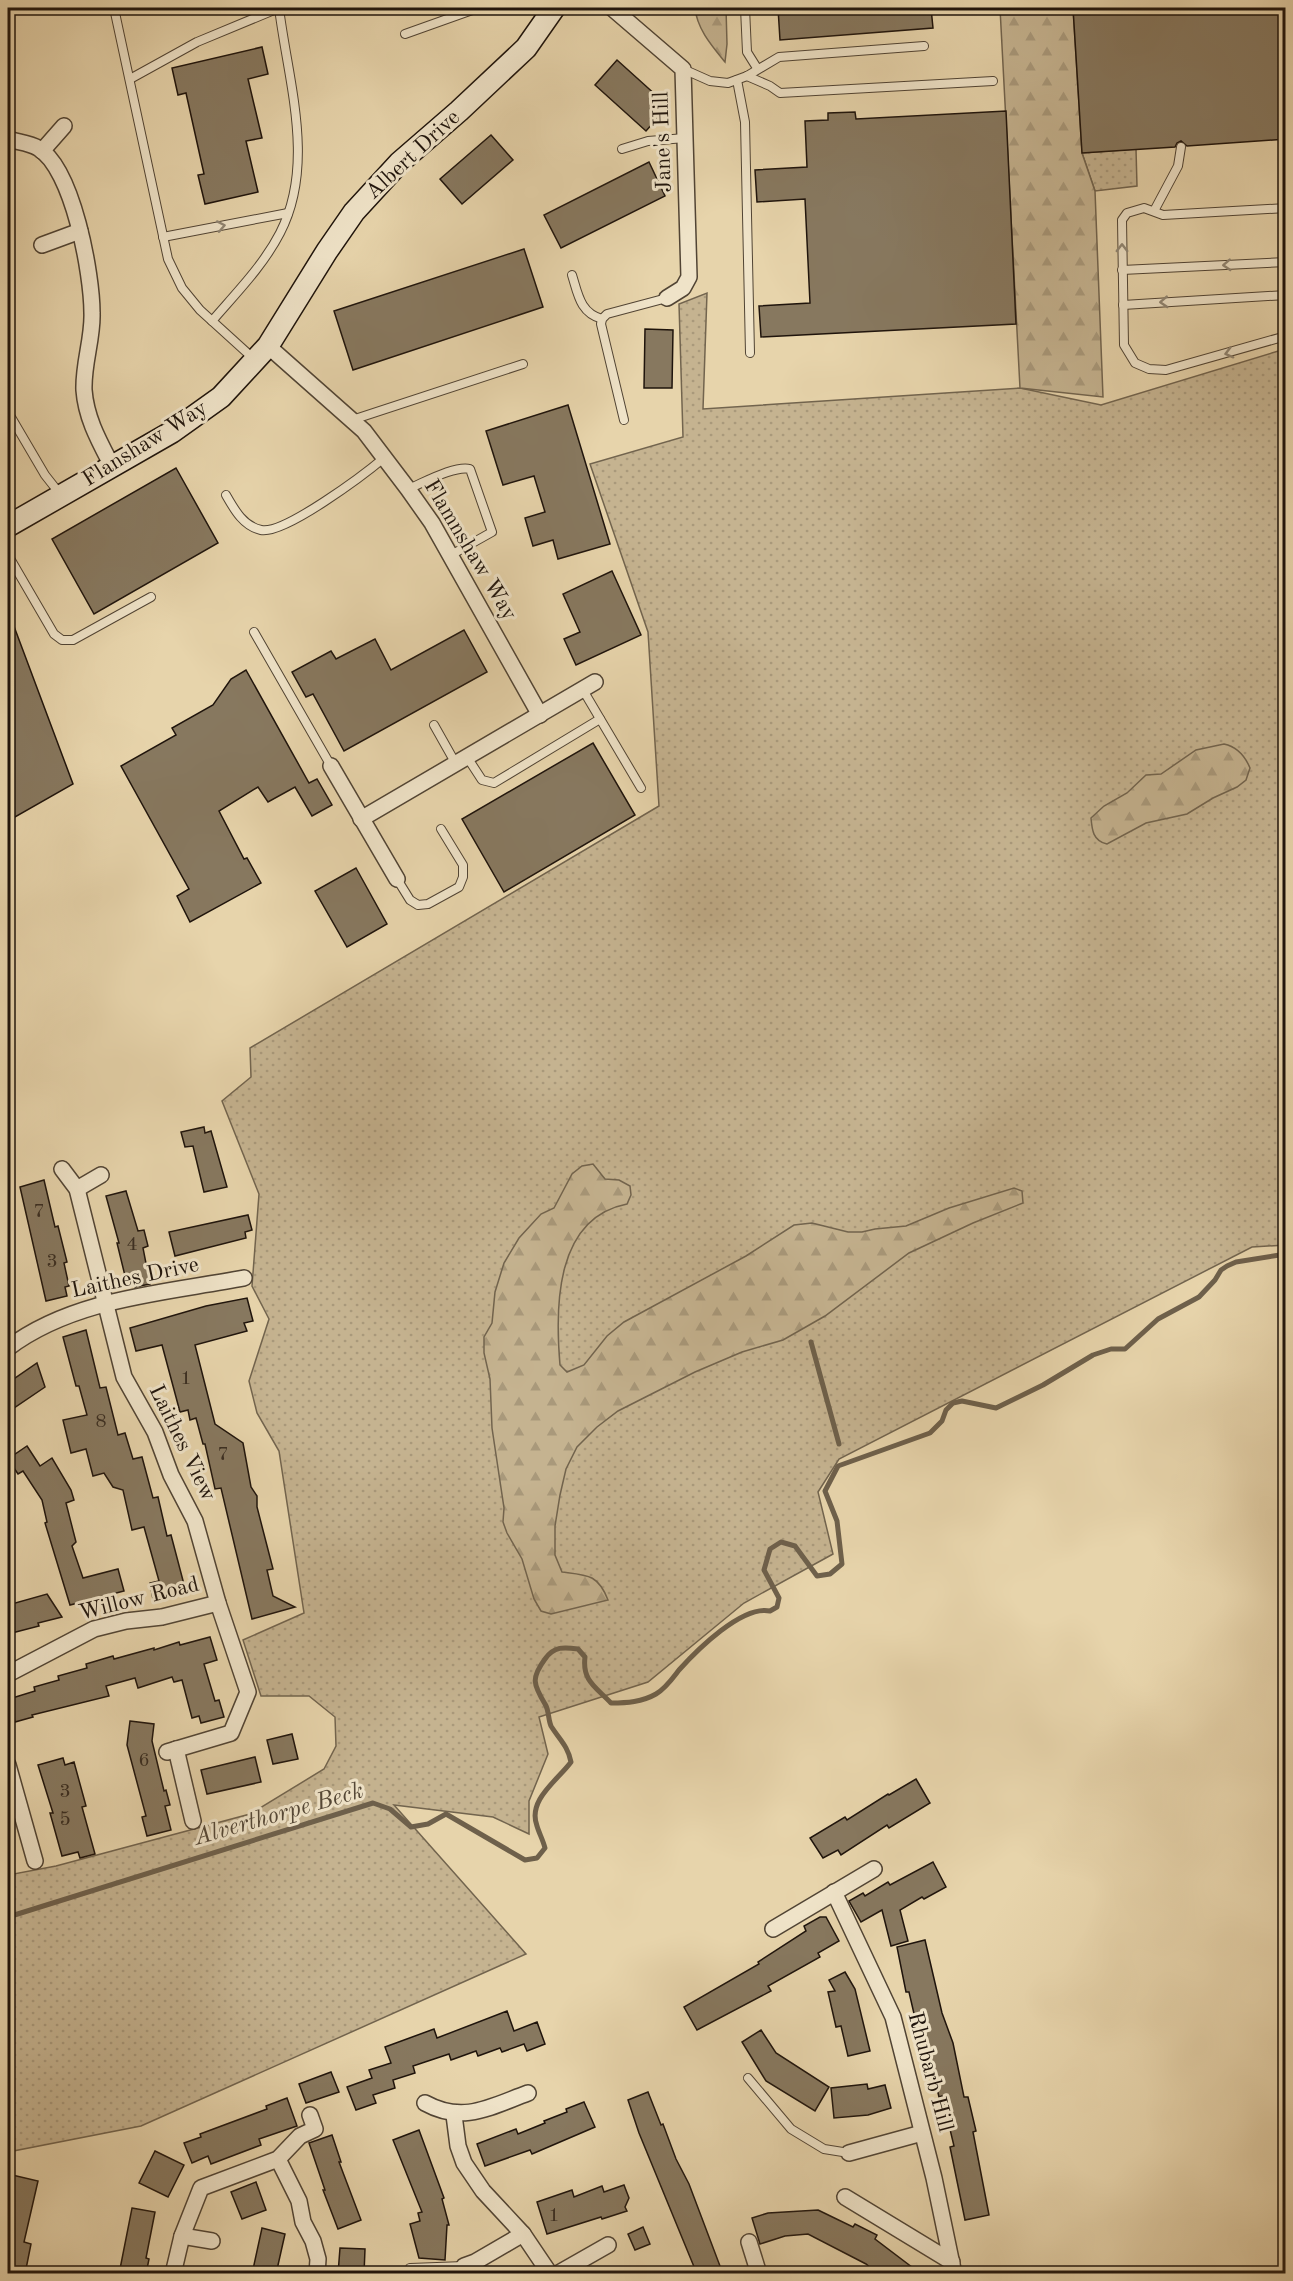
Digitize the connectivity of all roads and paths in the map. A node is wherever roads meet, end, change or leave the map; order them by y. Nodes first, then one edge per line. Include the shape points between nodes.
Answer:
1 (114, 8) edge
2 (478, 8) edge
3 (554, 8) edge
4 (612, 8) edge
5 (745, 8) edge
6 (405, 34) dead end
7 (924, 46) dead end
8 (757, 68) junction
9 (683, 69) junction
10 (747, 76) junction
11 (130, 79) junction
12 (737, 80) junction
13 (993, 81) dead end
14 (64, 126) dead end
15 (687, 138) junction
16 (8, 139) edge
17 (1181, 147) dead end
18 (622, 148) dead end
19 (42, 151) junction
20 (1286, 208) edge
21 (1154, 211) junction
22 (288, 213) junction
23 (80, 231) junction
24 (163, 237) junction
25 (42, 245) dead end
26 (1286, 262) edge
27 (1122, 270) junction
28 (572, 275) dead end
29 (1286, 295) edge
30 (667, 298) joint
31 (1123, 305) junction
32 (602, 319) junction
33 (212, 321) junction
34 (1286, 336) edge
35 (262, 353) junction
36 (750, 353) dead end
37 (523, 364) dead end
38 (8, 412) edge
39 (351, 420) junction
40 (624, 420) dead end
41 (385, 458) junction
42 (112, 466) junction
43 (408, 489) junction
44 (62, 495) junction
45 (226, 495) dead end
46 (8, 526) edge
47 (8, 555) edge
48 (451, 555) junction
49 (151, 597) dead end
50 (254, 632) dead end
51 (589, 686) joint
52 (540, 715) junction
53 (600, 719) junction
54 (434, 725) dead end
55 (462, 760) junction
56 (331, 766) joint
57 (641, 788) dead end
58 (361, 819) junction
59 (441, 829) dead end
60 (397, 879) joint
61 (62, 1169) dead end
62 (101, 1175) dead end
63 (77, 1189) junction
64 (244, 1278) dead end
65 (104, 1304) junction
66 (8, 1348) edge
67 (218, 1603) junction
68 (8, 1674) edge
69 (8, 1765) edge
70 (10, 1787) edge
71 (194, 1821) dead end
72 (35, 1861) dead end
73 (874, 1869) dead end
74 (834, 1892) junction
75 (773, 1929) dead end
76 (748, 2078) dead end
77 (528, 2094) dead end
78 (425, 2103) dead end
79 (310, 2115) dead end
80 (454, 2115) junction
81 (922, 2133) junction
82 (849, 2153) joint
83 (278, 2159) junction
84 (845, 2197) dead end
85 (523, 2234) junction
86 (182, 2236) junction
87 (212, 2241) dead end
88 (749, 2241) dead end
89 (608, 2245) dead end
90 (464, 2266) joint
91 (410, 2268) dead end
92 (953, 2268) edge
93 (172, 2274) edge
94 (316, 2274) edge
95 (550, 2274) edge
96 (557, 2274) edge
97 (759, 2274) edge

1 - 11 lane
2 - 6 lane
3 - 35 street, Albert Drive via 526,48 399,163 354,212
4 - 9 street, Jane's Hill
5 - 8 lane via 747,52
7 - 8 lane via 779,57
8 - 10 lane
9 - 12 lane via 710,81
9 - 15 street, Jane's Hill
10 - 12 lane
10 - 13 lane via 780,93
11 - 22 lane via 197,42 279,8 298,152 294,196
11 - 24 lane
12 - 36 lane via 745,122
14 - 19 street
15 - 18 lane
15 - 30 street, Jane's Hill via 689,277 683,288
16 - 19 street
17 - 21 lane via 1178,166
19 - 23 street via 52,160 73,202
20 - 21 lane via 1163,215
27 -> 21 lane via 1122,220 1128,213 1144,208
24 -> 22 lane
22 - 33 lane via 259,266
23 - 25 street
23 - 42 street via 92,313 84,389 91,425
24 - 33 lane via 182,288
26 -> 27 lane
27 - 31 lane
28 - 32 lane via 584,310
29 -> 31 lane
30 - 32 lane via 607,314
34 -> 31 lane via 1166,370 1149,369 1135,363 1124,345
32 - 40 lane
33 - 35 lane
35 - 39 street, Flamnshaw Way
35 - 42 street, Flanshaw Way via 221,397 172,432
37 - 39 lane
38 - 44 lane via 45,475
39 - 41 street, Flamnshaw Way
41 - 43 street, Flamnshaw Way
41 - 45 lane via 358,480 279,528 254,528 243,520
42 - 44 street, Flanshaw Way
43 - 48 street, Flamnshaw Way
43 - 48 lane via 454,470 470,469 492,532
44 - 46 street, Flanshaw Way
47 - 49 lane via 54,634 62,640 72,640
48 - 52 street, Flamnshaw Way
50 - 56 lane
51 - 52 street
51 - 53 lane
52 - 55 street
53 - 55 lane via 494,783 482,780
53 - 57 lane
54 - 55 lane
55 - 58 street
56 - 58 street
58 - 60 street
59 - 60 lane via 463,865 459,887 428,904 418,905 410,900
61 - 63 street
62 - 63 street
63 - 65 street, Laithes View
64 - 65 street, Laithes Drive
65 - 66 street, Laithes Drive via 59,1318
65 - 67 street, Laithes View via 124,1377 155,1432 195,1521
67 - 68 street, Willow Road via 94,1629
67 - 71 street, Laithes View via 248,1692 231,1733 172,1750
69 - 70 street
70 - 72 street
73 - 74 street
74 - 75 street
74 - 81 street, Rhubarb Hill via 893,2017
76 - 82 lane via 790,2129 824,2149
77 - 80 street
78 - 80 street
79 - 83 street via 315,2129 300,2136
80 - 85 street via 464,2163 483,2191
81 - 82 street
81 - 92 street, Rhubarb Hill
83 - 86 street via 201,2188
83 - 94 street via 313,2241 318,2259
84 - 92 street
85 - 90 street
85 - 95 street
86 - 87 street
86 - 93 street
88 - 97 street
89 - 96 street
90 - 91 lane

